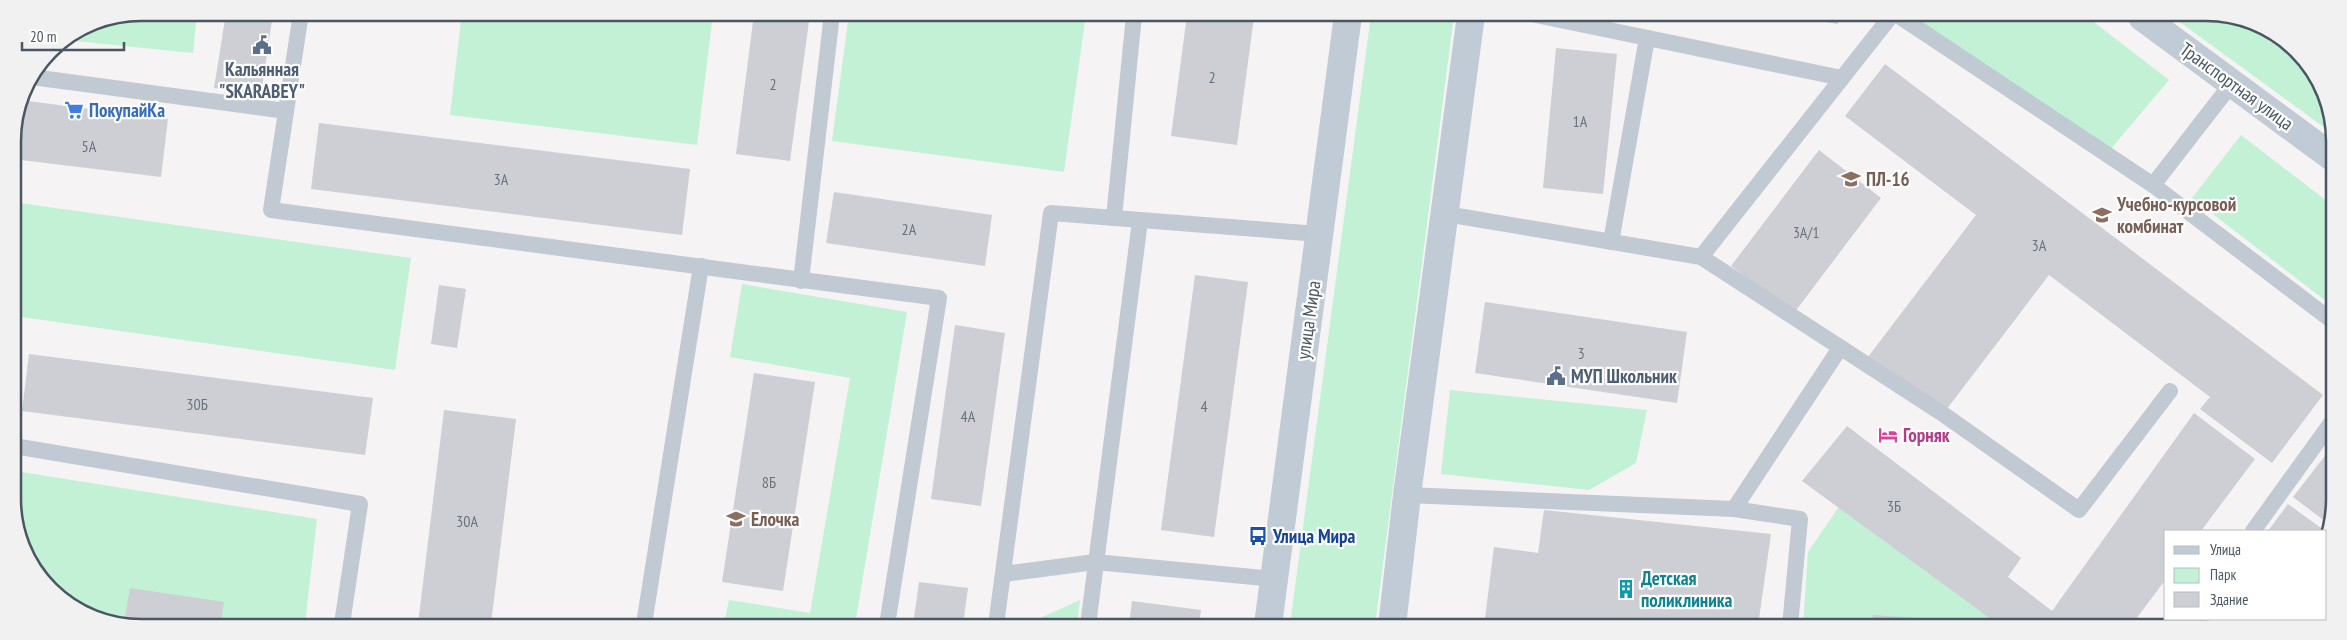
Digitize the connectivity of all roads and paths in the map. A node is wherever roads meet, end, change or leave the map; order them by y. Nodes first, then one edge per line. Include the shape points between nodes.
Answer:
1 (299, 21) edge
2 (831, 21) edge
3 (1133, 21) edge
4 (1347, 21) edge
5 (1470, 21) edge
6 (1565, 21) edge
7 (1887, 21) edge
8 (1906, 21) edge
9 (2148, 21) edge
10 (1647, 38) junction
11 (39, 78) edge
12 (1842, 78) junction
13 (2233, 82) junction
14 (286, 111) junction
15 (2326, 152) edge
16 (2153, 186) junction
17 (1446, 214) junction
18 (1114, 218) junction
19 (1140, 221) junction
20 (1320, 234) junction
21 (1611, 242) junction
22 (1701, 257) junction
23 (701, 266) junction
24 (802, 281) junction
25 (2326, 316) edge
26 (1840, 348) junction
27 (2170, 391) dead end
28 (2326, 430) edge
29 (21, 447) edge
30 (1407, 495) junction
31 (1734, 509) junction
32 (2254, 530) edge
33 (1095, 562) junction
34 (1004, 574) junction
35 (1274, 579) junction
36 (1269, 618) edge
37 (1393, 618) edge
38 (1791, 618) edge
39 (343, 619) edge
40 (645, 619) edge
41 (888, 619) edge
42 (997, 619) edge
43 (1089, 619) edge

1 - 14 lane
2 - 24 lane
3 - 18 lane
4 - 20 main road, улица Мира
5 - 17 main road
6 - 10 lane
7 - 12 lane
8 - 16 lane
9 - 13 main road, Транспортная улица
10 - 12 lane
10 - 21 lane
11 - 14 lane
12 - 22 lane
13 - 15 main road, Транспортная улица
13 - 16 lane
14 - 23 lane via 271,210
16 - 25 lane
17 - 21 lane
17 - 30 main road
18 - 19 lane
18 - 34 lane via 1051,213
19 - 20 lane
19 - 33 lane
20 - 35 main road, улица Мира
21 - 22 lane
22 - 26 lane
23 - 24 lane
23 - 40 lane
24 - 41 lane via 939,298
26 - 27 lane via 1943,414 2080,510
26 - 31 lane
28 - 32 lane
29 - 39 lane via 360,504
30 - 31 lane
30 - 37 main road
31 - 38 lane via 1800,519
33 - 34 lane
33 - 35 lane
33 - 43 lane
34 - 42 lane
35 - 36 main road, улица Мира

